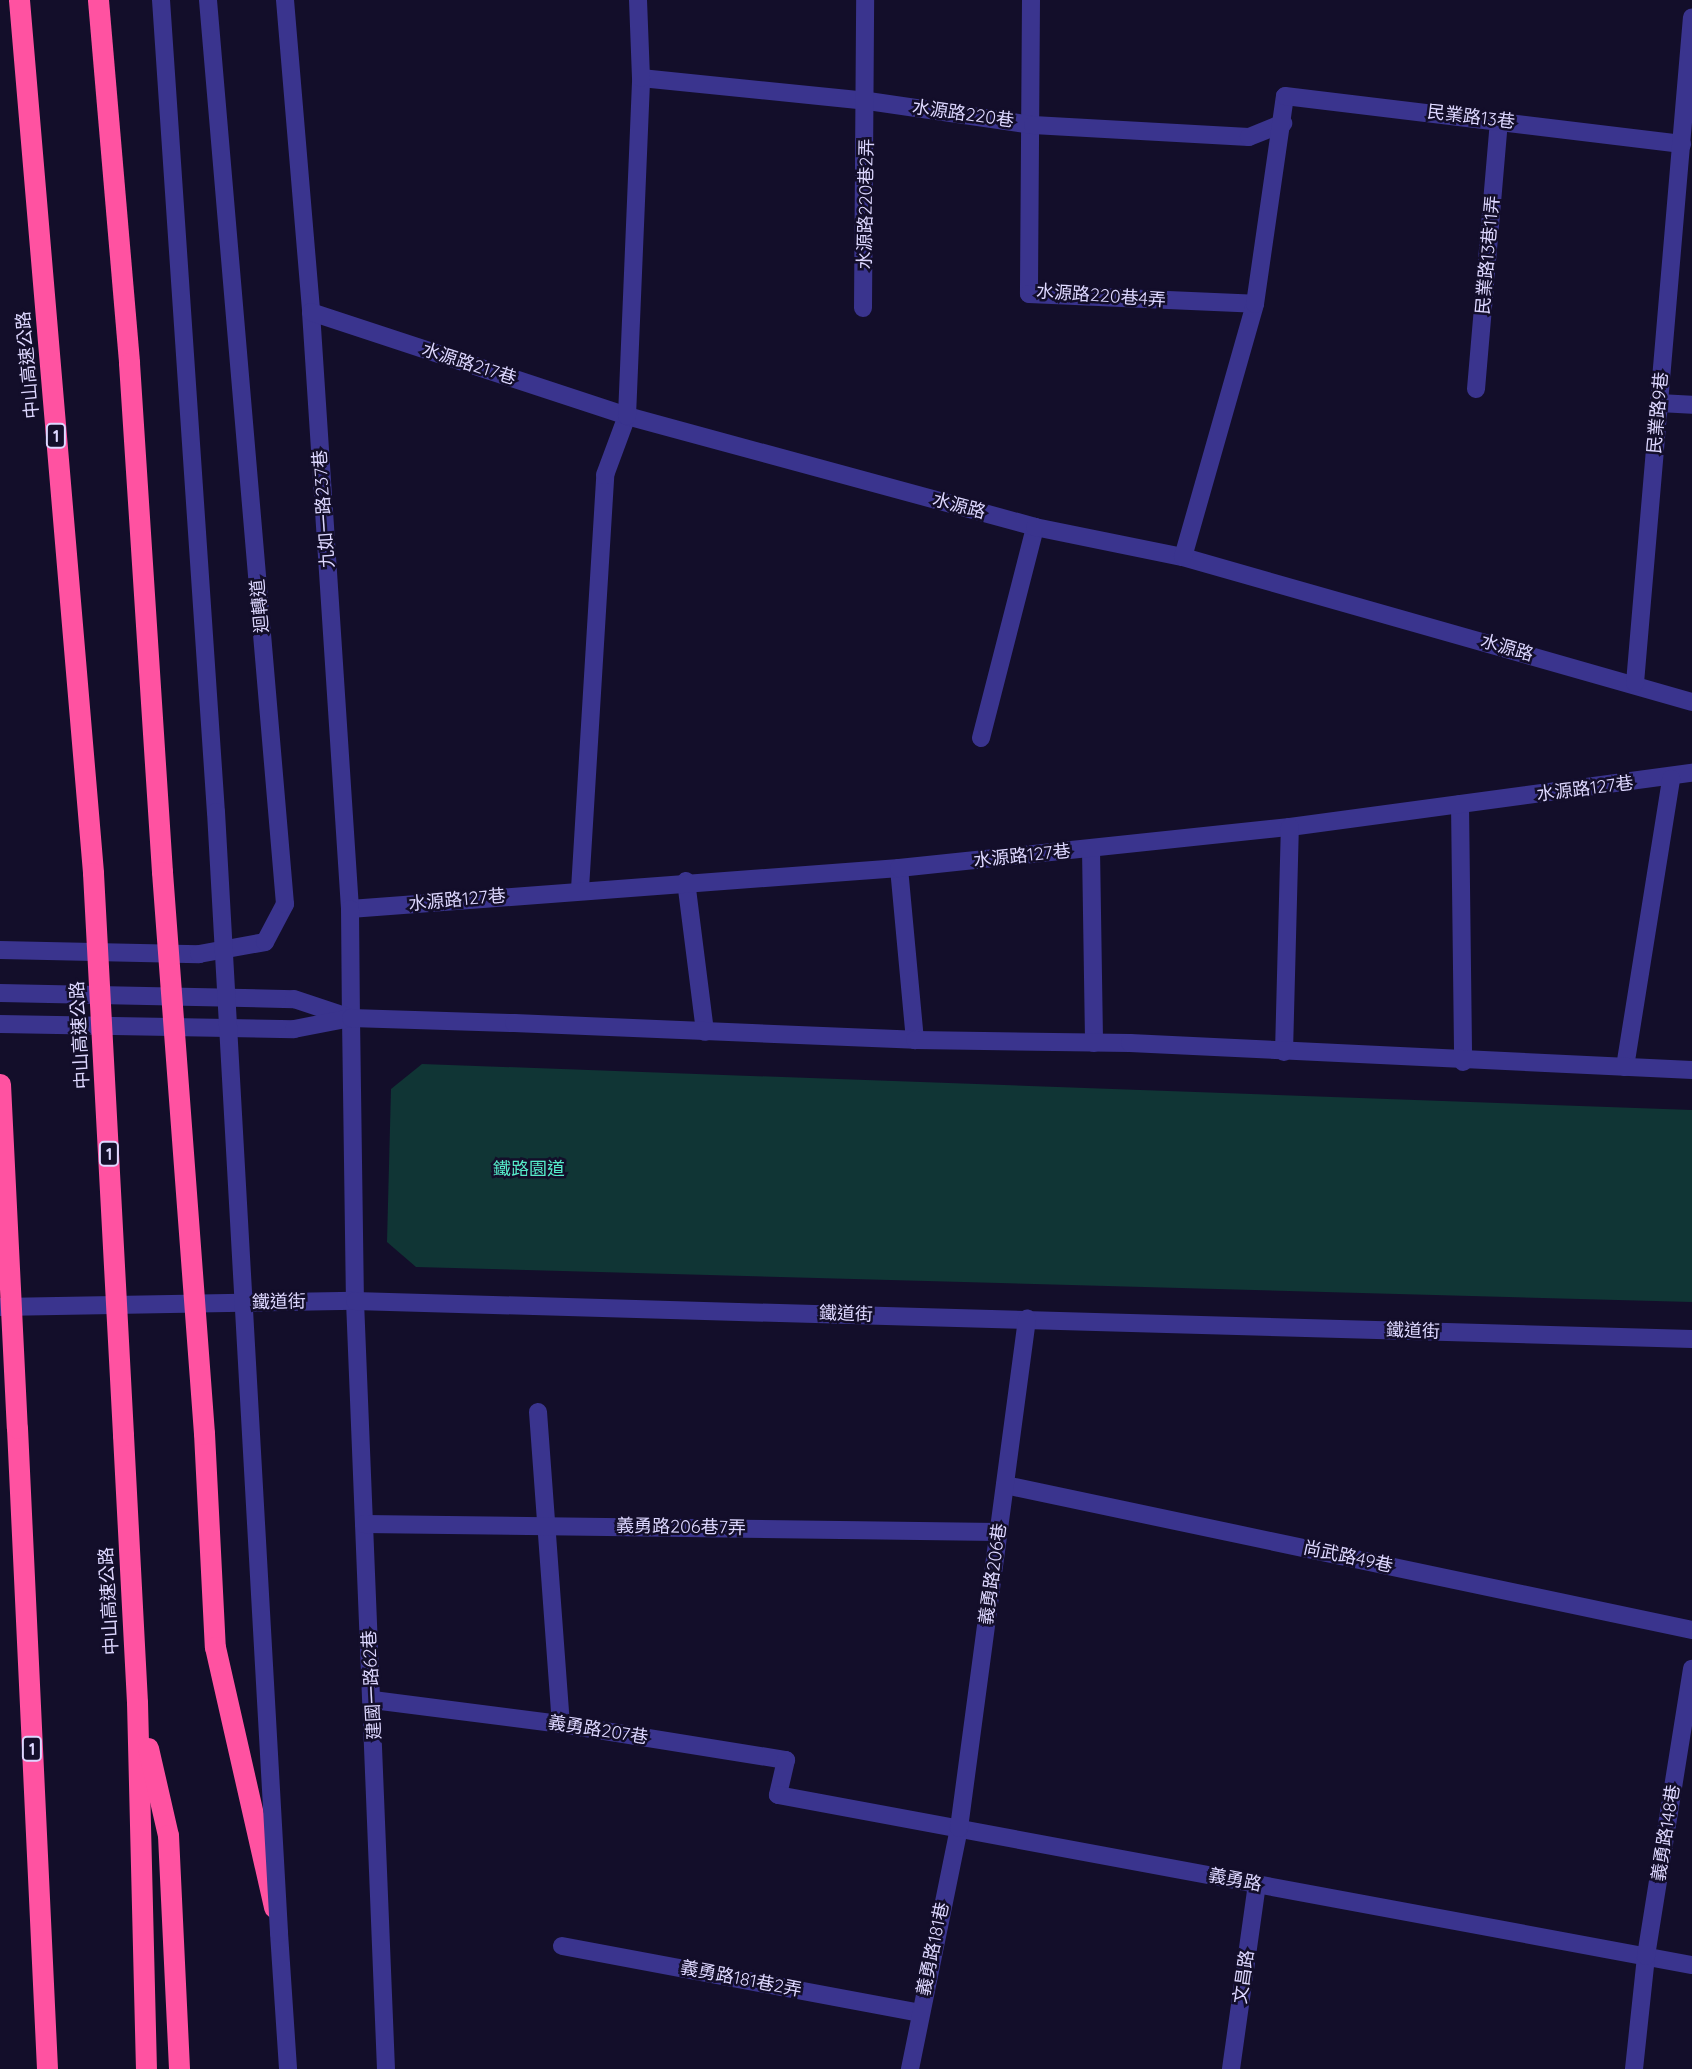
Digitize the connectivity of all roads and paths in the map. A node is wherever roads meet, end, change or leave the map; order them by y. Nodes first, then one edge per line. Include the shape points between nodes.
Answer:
1 (19, 0) edge
2 (98, 0) edge
3 (161, 0) edge
4 (208, 0) edge
5 (285, 0) edge
6 (638, 0) edge
7 (865, 0) edge
8 (1031, 0) edge
9 (1692, 17) edge
10 (641, 78) junction
11 (868, 100) junction
12 (1499, 120) junction
13 (1283, 122) junction
14 (1033, 125) junction
15 (1682, 144) junction
16 (1255, 304) junction
17 (863, 308) dead end
18 (311, 312) junction
19 (1476, 389) dead end
20 (1659, 403) junction
21 (1692, 405) edge
22 (627, 416) junction
23 (1035, 527) junction
24 (1183, 557) junction
25 (1635, 683) junction
26 (1692, 702) edge
27 (981, 738) dead end
28 (1692, 773) edge
29 (1671, 779) junction
30 (1460, 804) junction
31 (1290, 827) junction
32 (1091, 849) junction
33 (899, 868) junction
34 (686, 881) junction
35 (580, 889) junction
36 (349, 909) junction
37 (0, 950) edge
38 (0, 993) edge
39 (351, 1018) junction
40 (0, 1024) edge
41 (705, 1032) junction
42 (915, 1040) junction
43 (1094, 1043) junction
44 (1284, 1052) junction
45 (1463, 1062) junction
46 (1625, 1067) junction
47 (1692, 1070) edge
48 (0, 1084) edge
49 (355, 1301) junction
50 (0, 1307) edge
51 (1027, 1319) junction
52 (1692, 1339) edge
53 (538, 1412) dead end
54 (1004, 1485) junction
55 (364, 1524) junction
56 (544, 1525) junction
57 (998, 1532) junction
58 (1692, 1630) edge
59 (1692, 1669) edge
60 (373, 1700) junction
61 (137, 1702) junction
62 (561, 1724) junction
63 (778, 1795) joint
64 (959, 1828) junction
65 (1257, 1884) junction
66 (279, 1933) junction
67 (562, 1946) dead end
68 (1646, 1956) junction
69 (1692, 1965) edge
70 (920, 2012) junction
71 (47, 2069) edge
72 (146, 2069) edge
73 (179, 2069) edge
74 (288, 2069) edge
75 (386, 2069) edge
76 (910, 2069) edge
77 (1231, 2069) edge
78 (1634, 2069) edge

1 - 61 highway, 中山高速公路 / 1, bridge via 93,873
2 - 66 highway, bridge via 129,363 215,1647
3 - 66 street, bridge via 216,812
4 - 37 street, 迴轉道 via 285,904 264,942 199,954
5 - 18 street, 九如一路237巷
6 - 10 street
7 - 11 street, 水源路220巷2弄
8 - 14 street
9 - 15 street, 民業路9巷
10 - 11 street, 水源路220巷
10 - 22 street
11 - 14 street, 水源路220巷
11 - 17 street, 水源路220巷2弄
12 - 13 street, 民業路13巷 via 1286,96
12 - 15 street, 民業路13巷
12 - 19 street, 民業路13巷11弄
13 - 14 street, 水源路220巷 via 1249,137
13 - 16 street
14 - 16 street, 水源路220巷4弄 via 1029,294
15 - 20 street, 民業路9巷
16 - 24 street
18 - 22 street, 水源路217巷
18 - 36 street, 九如一路237巷
20 - 21 street
20 - 25 street, 民業路9巷
22 - 23 street, 水源路
22 - 35 street via 605,475
23 - 24 street, 水源路
23 - 27 street
24 - 25 street, 水源路
25 - 26 street, 水源路
28 - 29 street, 水源路127巷
29 - 30 street, 水源路127巷
29 - 46 street
30 - 31 street, 水源路127巷
30 - 45 street
31 - 32 street, 水源路127巷
31 - 44 street
32 - 33 street, 水源路127巷
32 - 43 street
33 - 34 street, 水源路127巷
33 - 42 street
34 - 35 street, 水源路127巷
34 - 41 street
35 - 36 street, 水源路127巷
36 - 39 street, 九如一路237巷
38 - 39 street via 294,999
39 - 40 street via 294,1029
39 - 41 street
39 - 49 street, 九如一路237巷
41 - 42 street
42 - 43 street
43 - 44 street
44 - 45 street
45 - 46 street
46 - 47 street
48 - 71 highway, 1, bridge
49 - 50 street, 鐵道街
49 - 51 street, 鐵道街
49 - 55 street, 建國一路62巷
51 - 52 street, 鐵道街
51 - 54 street, 義勇路206巷
53 - 56 street
54 - 57 street, 義勇路206巷
54 - 58 street, 尚武路49巷
55 - 56 street, 義勇路206巷7弄
55 - 60 street, 建國一路62巷
56 - 57 street, 義勇路206巷7弄
56 - 62 street
57 - 64 street, 義勇路206巷
59 - 68 street, 義勇路148巷
60 - 62 street, 義勇路207巷
60 - 75 street, 建國一路62巷
61 - 72 highway, 中山高速公路 / 1
61 - 73 highway via 168,1835
62 - 63 street, 義勇路207巷 via 786,1760
63 - 64 street, 義勇路
64 - 65 street, 義勇路
64 - 70 street, 義勇路181巷
65 - 68 street, 義勇路
65 - 77 street, 文昌路
66 - 74 street
67 - 70 street, 義勇路181巷2弄
68 - 69 street, 義勇路
68 - 78 street, 義勇路148巷
70 - 76 street, 義勇路181巷

